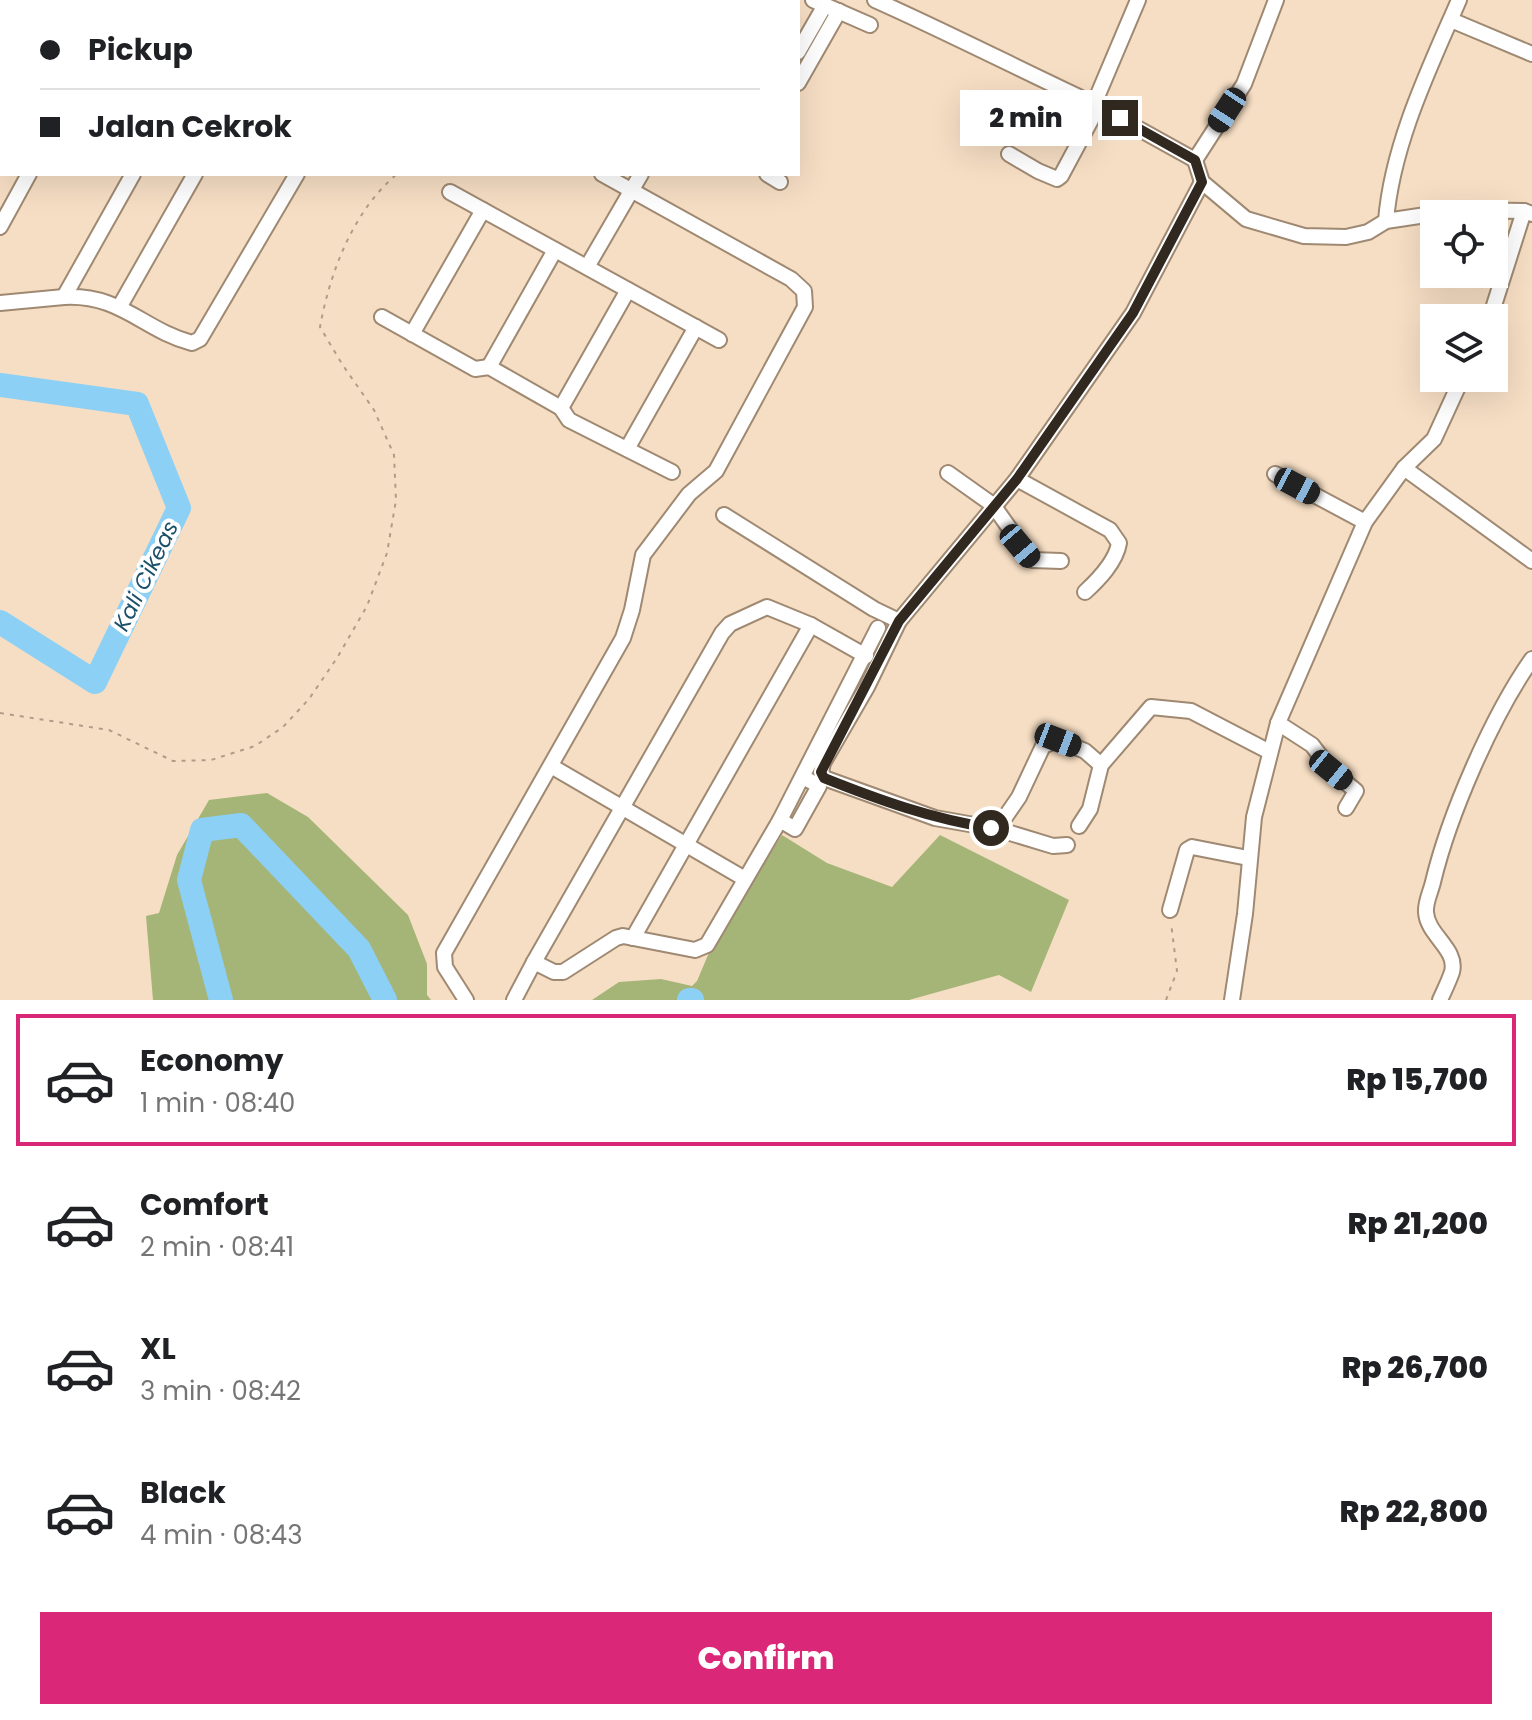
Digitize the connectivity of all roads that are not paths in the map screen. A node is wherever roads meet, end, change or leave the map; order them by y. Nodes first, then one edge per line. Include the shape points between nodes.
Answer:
1 (875, 0) edge
2 (1138, 0) edge
3 (1276, 0) edge
4 (1459, 0) edge
5 (819, 2) edge
6 (839, 11) junction
7 (1451, 20) junction
8 (870, 25) dead end
9 (800, 47) edge
10 (1532, 54) edge
11 (800, 79) edge
12 (1094, 104) junction
13 (1009, 154) dead end
14 (1195, 160) junction
15 (28, 176) edge
16 (132, 176) edge
17 (194, 176) edge
18 (296, 176) edge
19 (606, 176) edge
20 (640, 176) edge
21 (1202, 182) junction
22 (632, 190) junction
23 (450, 192) dead end
24 (483, 210) junction
25 (1528, 213) edge
26 (1386, 221) junction
27 (0, 227) edge
28 (555, 250) junction
29 (587, 267) junction
30 (628, 290) junction
31 (64, 297) junction
32 (0, 303) edge
33 (1495, 304) edge
34 (120, 306) junction
35 (382, 317) dead end
36 (696, 327) junction
37 (412, 334) junction
38 (719, 340) dead end
39 (489, 367) junction
40 (1456, 392) edge
41 (561, 408) junction
42 (627, 449) junction
43 (1404, 468) junction
44 (672, 472) dead end
45 (948, 473) dead end
46 (1275, 474) dead end
47 (1017, 479) junction
48 (993, 505) junction
49 (724, 515) dead end
50 (1365, 522) junction
51 (1061, 561) dead end
52 (1532, 561) edge
53 (1085, 592) dead end
54 (899, 621) junction
55 (811, 625) junction
56 (878, 628) dead end
57 (866, 656) junction
58 (1532, 659) edge
59 (1278, 723) junction
60 (1270, 752) junction
61 (1101, 765) junction
62 (551, 766) junction
63 (622, 807) junction
64 (1346, 808) dead end
65 (1079, 826) dead end
66 (997, 829) junction
67 (686, 845) junction
68 (1067, 845) dead end
69 (1248, 858) junction
70 (745, 879) junction
71 (1170, 910) road end
72 (633, 938) junction
73 (534, 962) junction
74 (466, 1000) edge
75 (514, 1000) edge
76 (1232, 1000) edge
77 (1440, 1000) edge

1 - 12 street
2 - 12 street
3 - 14 street via 1244,84
4 - 7 street
5 - 6 street
5 - 9 street
6 - 8 street
6 - 11 street
7 - 10 street
7 - 26 street via 1394,170
12 - 13 street via 1091,120 1057,179
12 - 14 street
14 - 21 street
15 - 27 street
16 - 31 street
17 - 34 street
18 - 34 street via 200,339 182,340
19 - 22 street
20 - 22 street
21 - 26 street via 1246,219 1304,236 1346,237
21 - 47 street via 1133,313
22 - 29 street
22 - 62 street via 791,279 804,291 805,307 716,471 689,494 643,555 623,638
23 - 24 street
24 - 28 street
24 - 37 street
25 - 26 street via 1459,210
25 - 33 street
28 - 29 street
28 - 39 street
29 - 30 street
30 - 36 street
30 - 41 street
31 - 32 street
31 - 34 street via 84,296
35 - 37 street
36 - 38 street
36 - 42 street
37 - 39 street via 475,369
39 - 41 street
40 - 43 street via 1434,439
41 - 42 street via 569,420
42 - 44 street
43 - 50 street
43 - 52 street
45 - 48 street
46 - 50 street
47 - 48 street
47 - 53 street via 1110,530 1119,543 1099,579
48 - 51 street via 1032,560
48 - 54 street
49 - 54 street
50 - 59 street
54 - 66 street via 821,772 824,778 911,811
55 - 57 street
55 - 63 street via 767,607 730,624
55 - 67 street
56 - 57 street
57 - 70 street
58 - 77 street via 1484,749 1439,856 1426,912 1453,969
59 - 60 street
59 - 64 street via 1312,745 1331,770 1361,794
60 - 61 street via 1191,711 1151,707
60 - 69 street
61 - 65 street via 1090,809
61 - 66 street via 1085,751 1058,740 1043,746
62 - 63 street
62 - 74 street via 444,953 445,967
63 - 67 street
63 - 73 street
66 - 68 street via 1053,846
67 - 70 street
67 - 72 street
69 - 71 street via 1187,850
69 - 76 street
70 - 72 street via 701,949
72 - 73 street via 616,938 563,972
73 - 75 street

